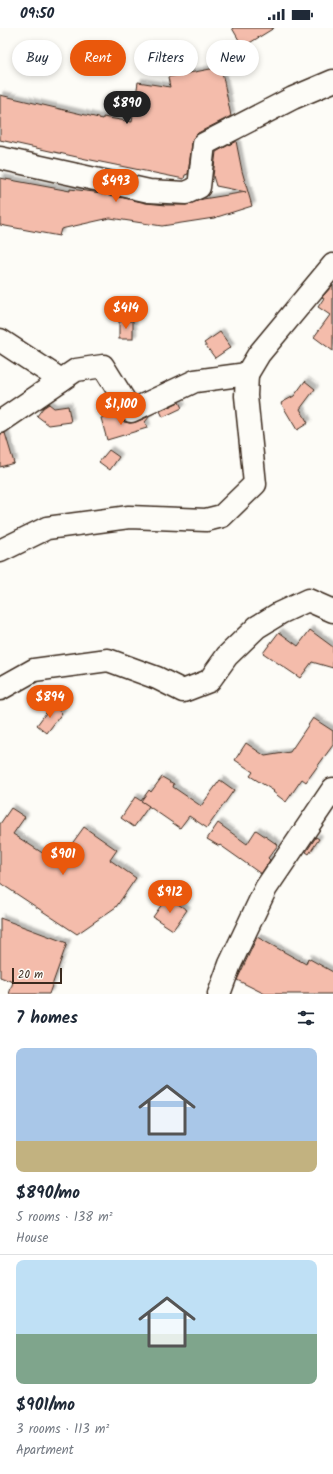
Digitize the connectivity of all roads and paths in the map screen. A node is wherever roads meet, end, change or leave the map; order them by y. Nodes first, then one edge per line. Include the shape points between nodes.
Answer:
1 (333, 81) edge
2 (0, 158) edge
3 (333, 266) edge
4 (0, 340) edge
5 (247, 374) junction
6 (61, 380) junction
7 (0, 422) edge
8 (0, 551) edge
9 (333, 611) edge
10 (0, 689) edge
11 (333, 789) edge
12 (219, 994) edge

1 - 2 street via 293,98 204,144 199,187 186,193 149,191
3 - 5 street via 259,354
4 - 6 street
5 - 6 street via 195,381 131,410 103,366 76,370
5 - 8 street via 246,396 255,484 222,516 206,520 129,517 47,528
6 - 7 street
9 - 10 street via 308,600 280,613 256,627 227,656 209,681 183,691 157,678 108,660 34,670
11 - 12 street via 266,888 230,964

